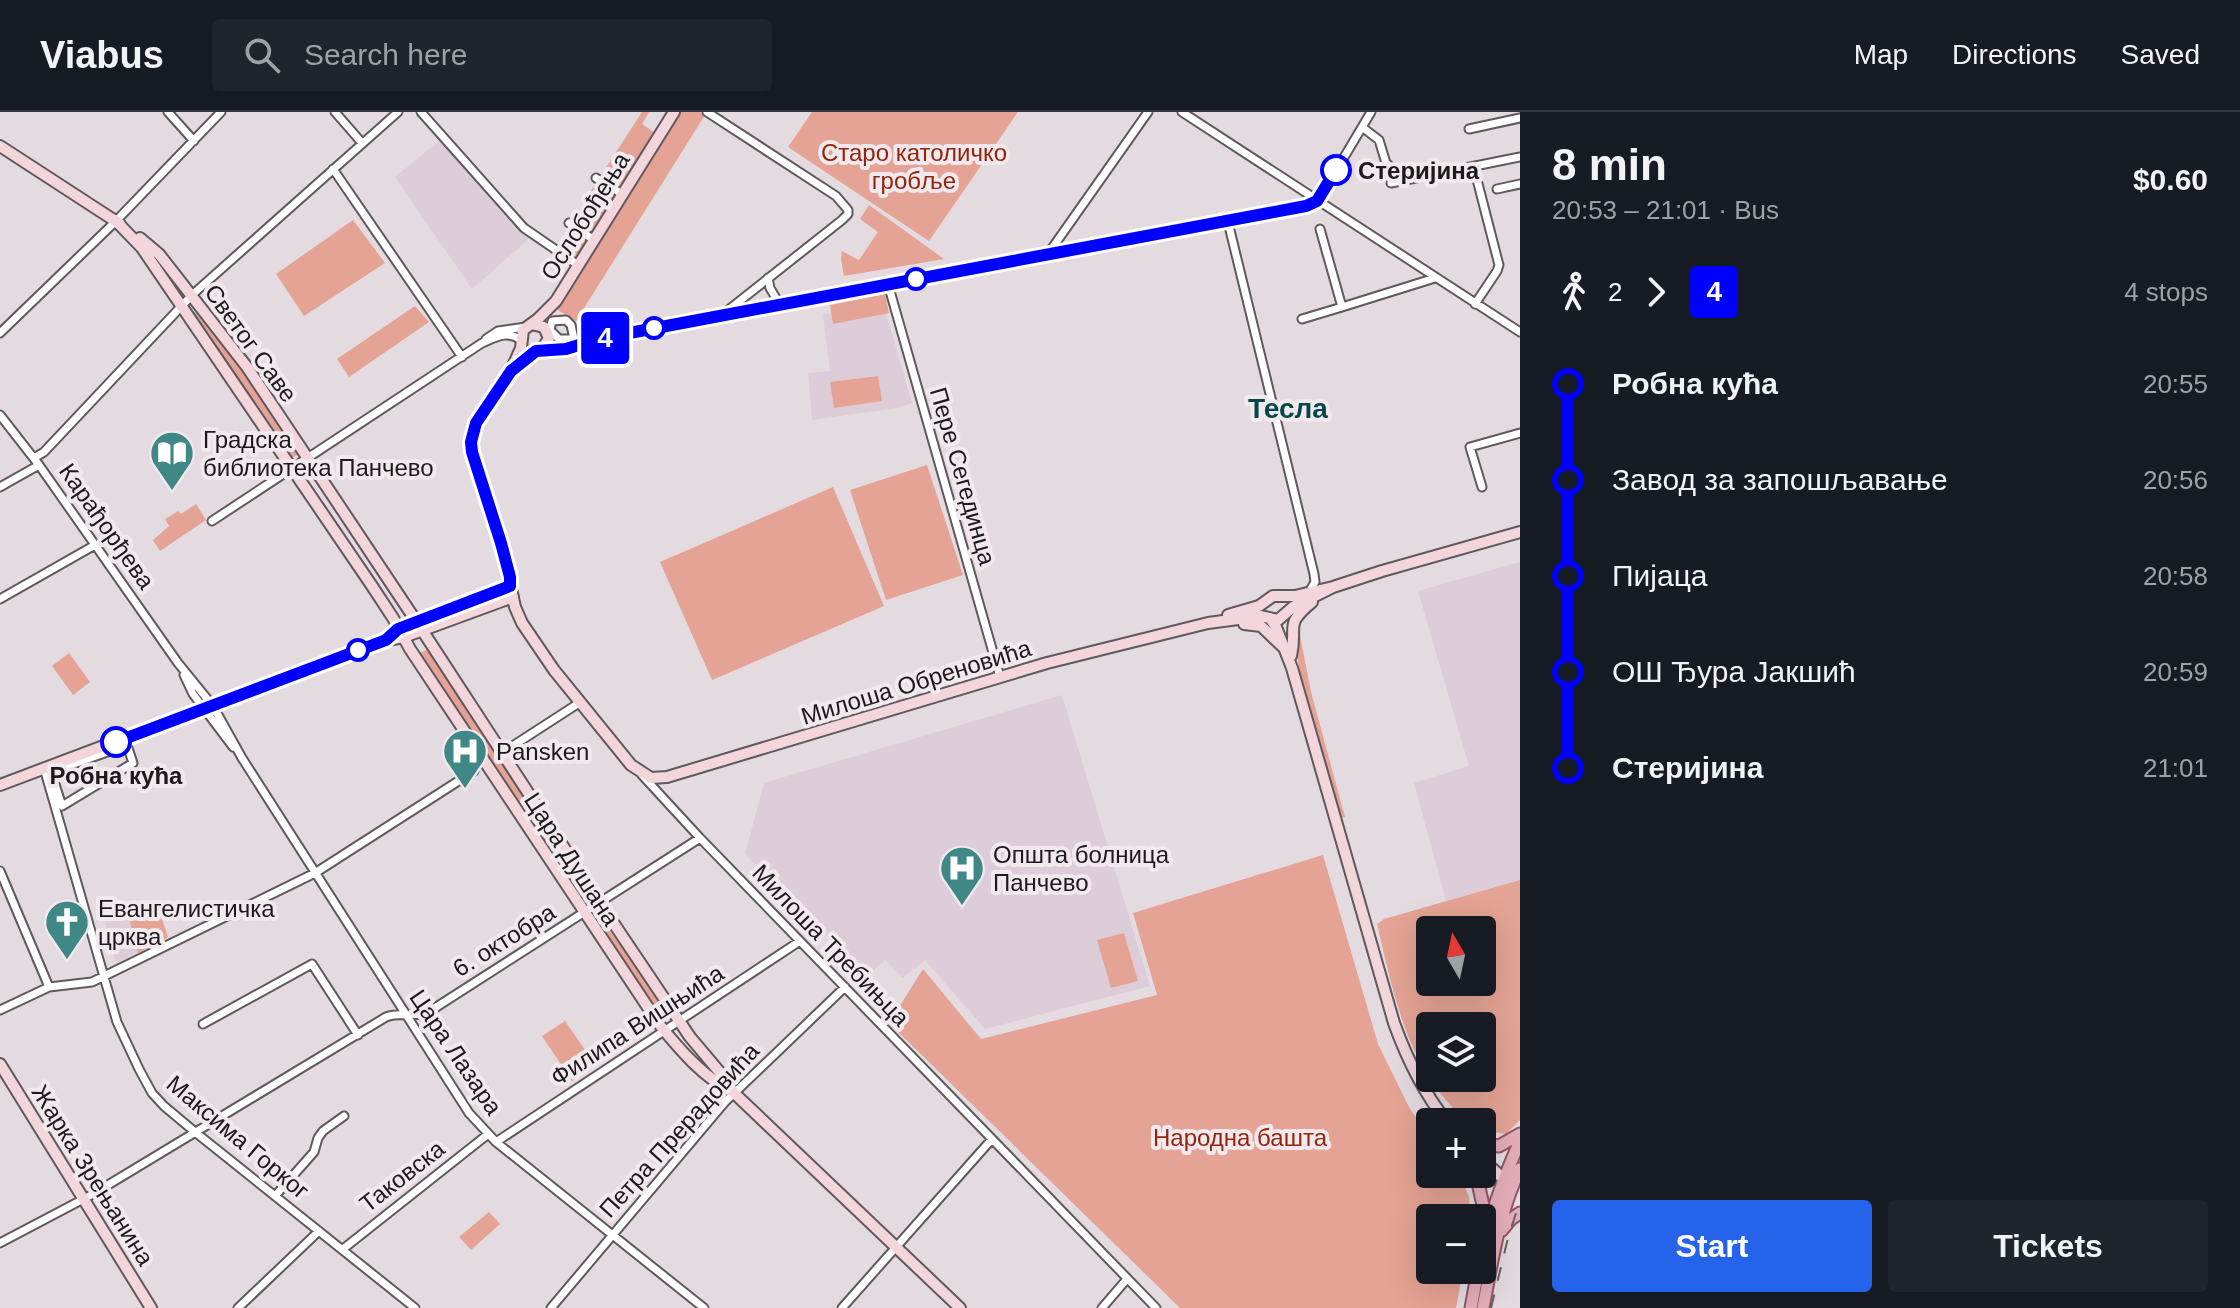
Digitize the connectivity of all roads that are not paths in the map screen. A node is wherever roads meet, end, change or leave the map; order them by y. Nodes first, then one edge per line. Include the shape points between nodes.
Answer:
1 (168, 112) edge
2 (221, 112) edge
3 (335, 112) edge
4 (398, 112) edge
5 (421, 112) edge
6 (674, 112) edge
7 (707, 112) edge
8 (1148, 112) edge
9 (1182, 112) edge
10 (1371, 112) edge
11 (1520, 118) edge
12 (1362, 127) junction
13 (1469, 129) dead end
14 (194, 141) junction
15 (362, 143) junction
16 (0, 146) edge
17 (1520, 157) edge
18 (1474, 168) junction
19 (333, 169) junction
20 (596, 178) dead end
21 (1520, 184) edge
22 (1497, 189) dead end
23 (622, 194) junction
24 (1317, 201) junction
25 (116, 221) junction
26 (1228, 222) junction
27 (569, 223) dead end
28 (1320, 229) dead end
29 (594, 240) junction
30 (1048, 254) junction
31 (578, 265) junction
32 (768, 278) junction
33 (1435, 278) junction
34 (888, 284) junction
35 (192, 295) junction
36 (556, 301) junction
37 (1475, 304) junction
38 (780, 305) junction
39 (181, 306) junction
40 (1342, 307) junction
41 (720, 316) junction
42 (1302, 319) dead end
43 (529, 325) junction
44 (1518, 332) edge
45 (0, 333) edge
46 (548, 334) junction
47 (578, 339) junction
48 (522, 341) junction
49 (1520, 342) edge
50 (482, 343) junction
51 (538, 350) junction
52 (462, 357) junction
53 (511, 371) junction
54 (0, 415) edge
55 (1520, 433) edge
56 (307, 459) junction
57 (36, 462) junction
58 (291, 468) junction
59 (0, 487) edge
60 (1482, 487) dead end
61 (212, 521) dead end
62 (1520, 532) edge
63 (95, 545) junction
64 (1333, 587) junction
65 (511, 591) junction
66 (1308, 593) junction
67 (1320, 594) junction
68 (1281, 597) junction
69 (0, 599) edge
70 (1266, 602) junction
71 (1287, 613) junction
72 (1269, 618) junction
73 (1222, 622) junction
74 (1208, 623) junction
75 (419, 626) junction
76 (401, 633) junction
77 (1288, 652) junction
78 (1000, 677) junction
79 (579, 703) junction
80 (208, 708) junction
81 (511, 747) dead end
82 (48, 770) junction
83 (474, 771) dead end
84 (638, 771) junction
85 (667, 777) junction
86 (0, 785) edge
87 (663, 799) junction
88 (700, 838) junction
89 (0, 871) edge
90 (315, 873) junction
91 (600, 903) junction
92 (584, 913) junction
93 (800, 941) junction
94 (105, 976) junction
95 (49, 987) junction
96 (845, 987) junction
97 (0, 1010) edge
98 (407, 1015) junction
99 (679, 1021) junction
100 (203, 1024) dead end
101 (665, 1031) junction
102 (358, 1035) junction
103 (0, 1064) edge
104 (733, 1092) junction
105 (1436, 1108) edge
106 (344, 1116) dead end
107 (195, 1132) junction
108 (1520, 1134) edge
109 (487, 1135) junction
110 (992, 1139) junction
111 (1520, 1141) edge
112 (496, 1142) junction
113 (1496, 1146) edge
114 (1520, 1169) edge
115 (1496, 1172) edge
116 (1512, 1186) edge
117 (275, 1196) junction
118 (83, 1199) junction
119 (1520, 1213) edge
120 (1496, 1223) edge
121 (1496, 1230) edge
122 (319, 1231) junction
123 (612, 1235) junction
124 (0, 1243) edge
125 (897, 1247) junction
126 (343, 1249) junction
127 (1127, 1279) junction
128 (1475, 1284) edge
129 (1486, 1284) edge
130 (151, 1308) edge
131 (238, 1308) edge
132 (415, 1308) edge
133 (551, 1308) edge
134 (704, 1308) edge
135 (842, 1308) edge
136 (960, 1308) edge
137 (1102, 1308) edge
138 (1156, 1308) edge
139 (1471, 1308) edge
140 (1483, 1308) edge

1 - 14 street
2 - 14 street
3 - 15 street
4 - 15 street
5 - 31 street via 524,228
6 - 23 street, Ослобођења
7 - 32 street via 848,208 842,220
8 - 30 street
9 - 24 street
10 - 12 street
11 - 13 street
12 - 18 street via 1382,145 1386,163 1394,170 1391,183
12 - 24 street
14 - 25 street
15 - 19 street
16 - 25 street, Светог Саве
17 - 18 street
18 - 37 street via 1499,265
19 - 35 street
19 - 52 street
20 - 23 street
21 - 22 street
23 - 29 street, Ослобођења
24 - 26 street
24 - 33 street
25 - 35 street, Светог Саве via 159,254
25 - 39 street, Светог Саве via 142,248
25 - 45 street
26 - 30 street
26 - 66 street via 1314,574
27 - 29 street
28 - 40 street
29 - 31 street, Ослобођења
30 - 34 street
31 - 36 street, Ослобођења
32 - 38 street
32 - 41 street
33 - 37 street
33 - 40 street
34 - 38 street
34 - 78 street, Пере Сегединца
35 - 39 street
35 - 56 street, Светог Саве
36 - 43 street, Ослобођења
36 - 46 street, Ослобођења
37 - 44 street
38 - 41 street
39 - 57 street
39 - 58 street, Светог Саве
40 - 42 street
41 - 47 street
43 - 46 street via 542,325
43 - 48 street
43 - 50 street via 498,331
44 - 49 street
46 - 47 street via 562,344
46 - 51 street via 548,343
47 - 51 street via 566,349
48 - 50 street via 504,334
48 - 51 street via 529,350
48 - 53 street
50 - 52 street
51 - 53 street
52 - 56 street
53 - 65 street via 476,423 471,442
54 - 57 street, Карађорђева
55 - 60 street via 1470,447
56 - 58 street
56 - 75 street, Светог Саве
57 - 59 street
57 - 63 street, Карађорђева
58 - 61 street
58 - 76 street, Светог Саве
62 - 64 street
63 - 69 street
63 - 80 street, Карађорђева
64 - 66 street
64 - 67 street
65 - 75 street
65 - 79 street, Милоша Требињца via 522,623
66 - 68 street
67 - 71 street
67 - 77 street via 1294,620
68 - 70 street
68 - 71 street
70 - 72 street
70 - 74 street
71 - 72 street via 1278,620
71 - 77 street
72 - 73 street
72 - 77 street
73 - 74 street
73 - 77 street via 1261,626
74 - 78 street, Милоша Обреновића
75 - 76 street
75 - 91 street, Цара Душана
76 - 80 street
76 - 92 street, Цара Душана
77 - 105 street via 1394,1023
78 - 85 street, Милоша Обреновића
79 - 81 street
79 - 84 street, Милоша Требињца
80 - 82 street
80 - 90 street, Цара Лазара
82 - 82 street via 62,806 133,763 127,745
82 - 86 street
82 - 94 street, Максима Горког
83 - 90 street
84 - 85 street, Милоша Обреновића via 651,778
84 - 87 street, Милоша Требињца
85 - 87 street
87 - 88 street, Милоша Требињца
88 - 91 street, 6. октобра
88 - 93 street, Милоша Требињца
89 - 95 street
90 - 94 street
90 - 98 street, Цара Лазара
91 - 92 street, 6. октобра
91 - 99 street, Цара Душана
92 - 98 street, 6. октобра via 427,1013
92 - 101 street, Цара Душана
93 - 96 street, Милоша Требињца
93 - 99 street, Филипа Вишњића
94 - 95 street
94 - 107 street, Максима Горког via 117,1022 146,1083
95 - 97 street
96 - 104 street, Петра Прерадовића
96 - 110 street, Милоша Требињца
98 - 102 street, 6. октобра via 392,1015
98 - 109 street, Цара Лазара
99 - 101 street, Филипа Вишњића
99 - 104 street, Цара Душана
100 - 102 street via 312,964
101 - 104 street, Цара Душана
101 - 112 street, Филипа Вишњића
102 - 107 street, 6. октобра
103 - 118 street, Жарка Зрењанина
104 - 123 street, Петра Прерадовића
104 - 125 street, Цара Душана
106 - 117 street via 323,1131 314,1152
107 - 117 street, Максима Горког
107 - 118 street, 6. октобра
108 - 113 main road
109 - 112 street, Цара Лазара
109 - 126 street, Таковска
110 - 125 street
110 - 127 street, Милоша Требињца
111 - 116 main road
112 - 123 street, Цара Лазара
114 - 116 main road
115 - 116 street
116 - 120 main road
117 - 122 street, Максима Горког
118 - 124 street, 6. октобра
118 - 130 street, Жарка Зрењанина
119 - 121 main road
122 - 126 street, Максима Горког
122 - 131 street
123 - 133 street, Петра Прерадовића
123 - 134 street, Цара Лазара
125 - 135 street
125 - 136 street, Цара Душана
126 - 132 street, Максима Горког
127 - 137 street
127 - 138 street, Милоша Требињца
128 - 139 main road
129 - 140 main road

